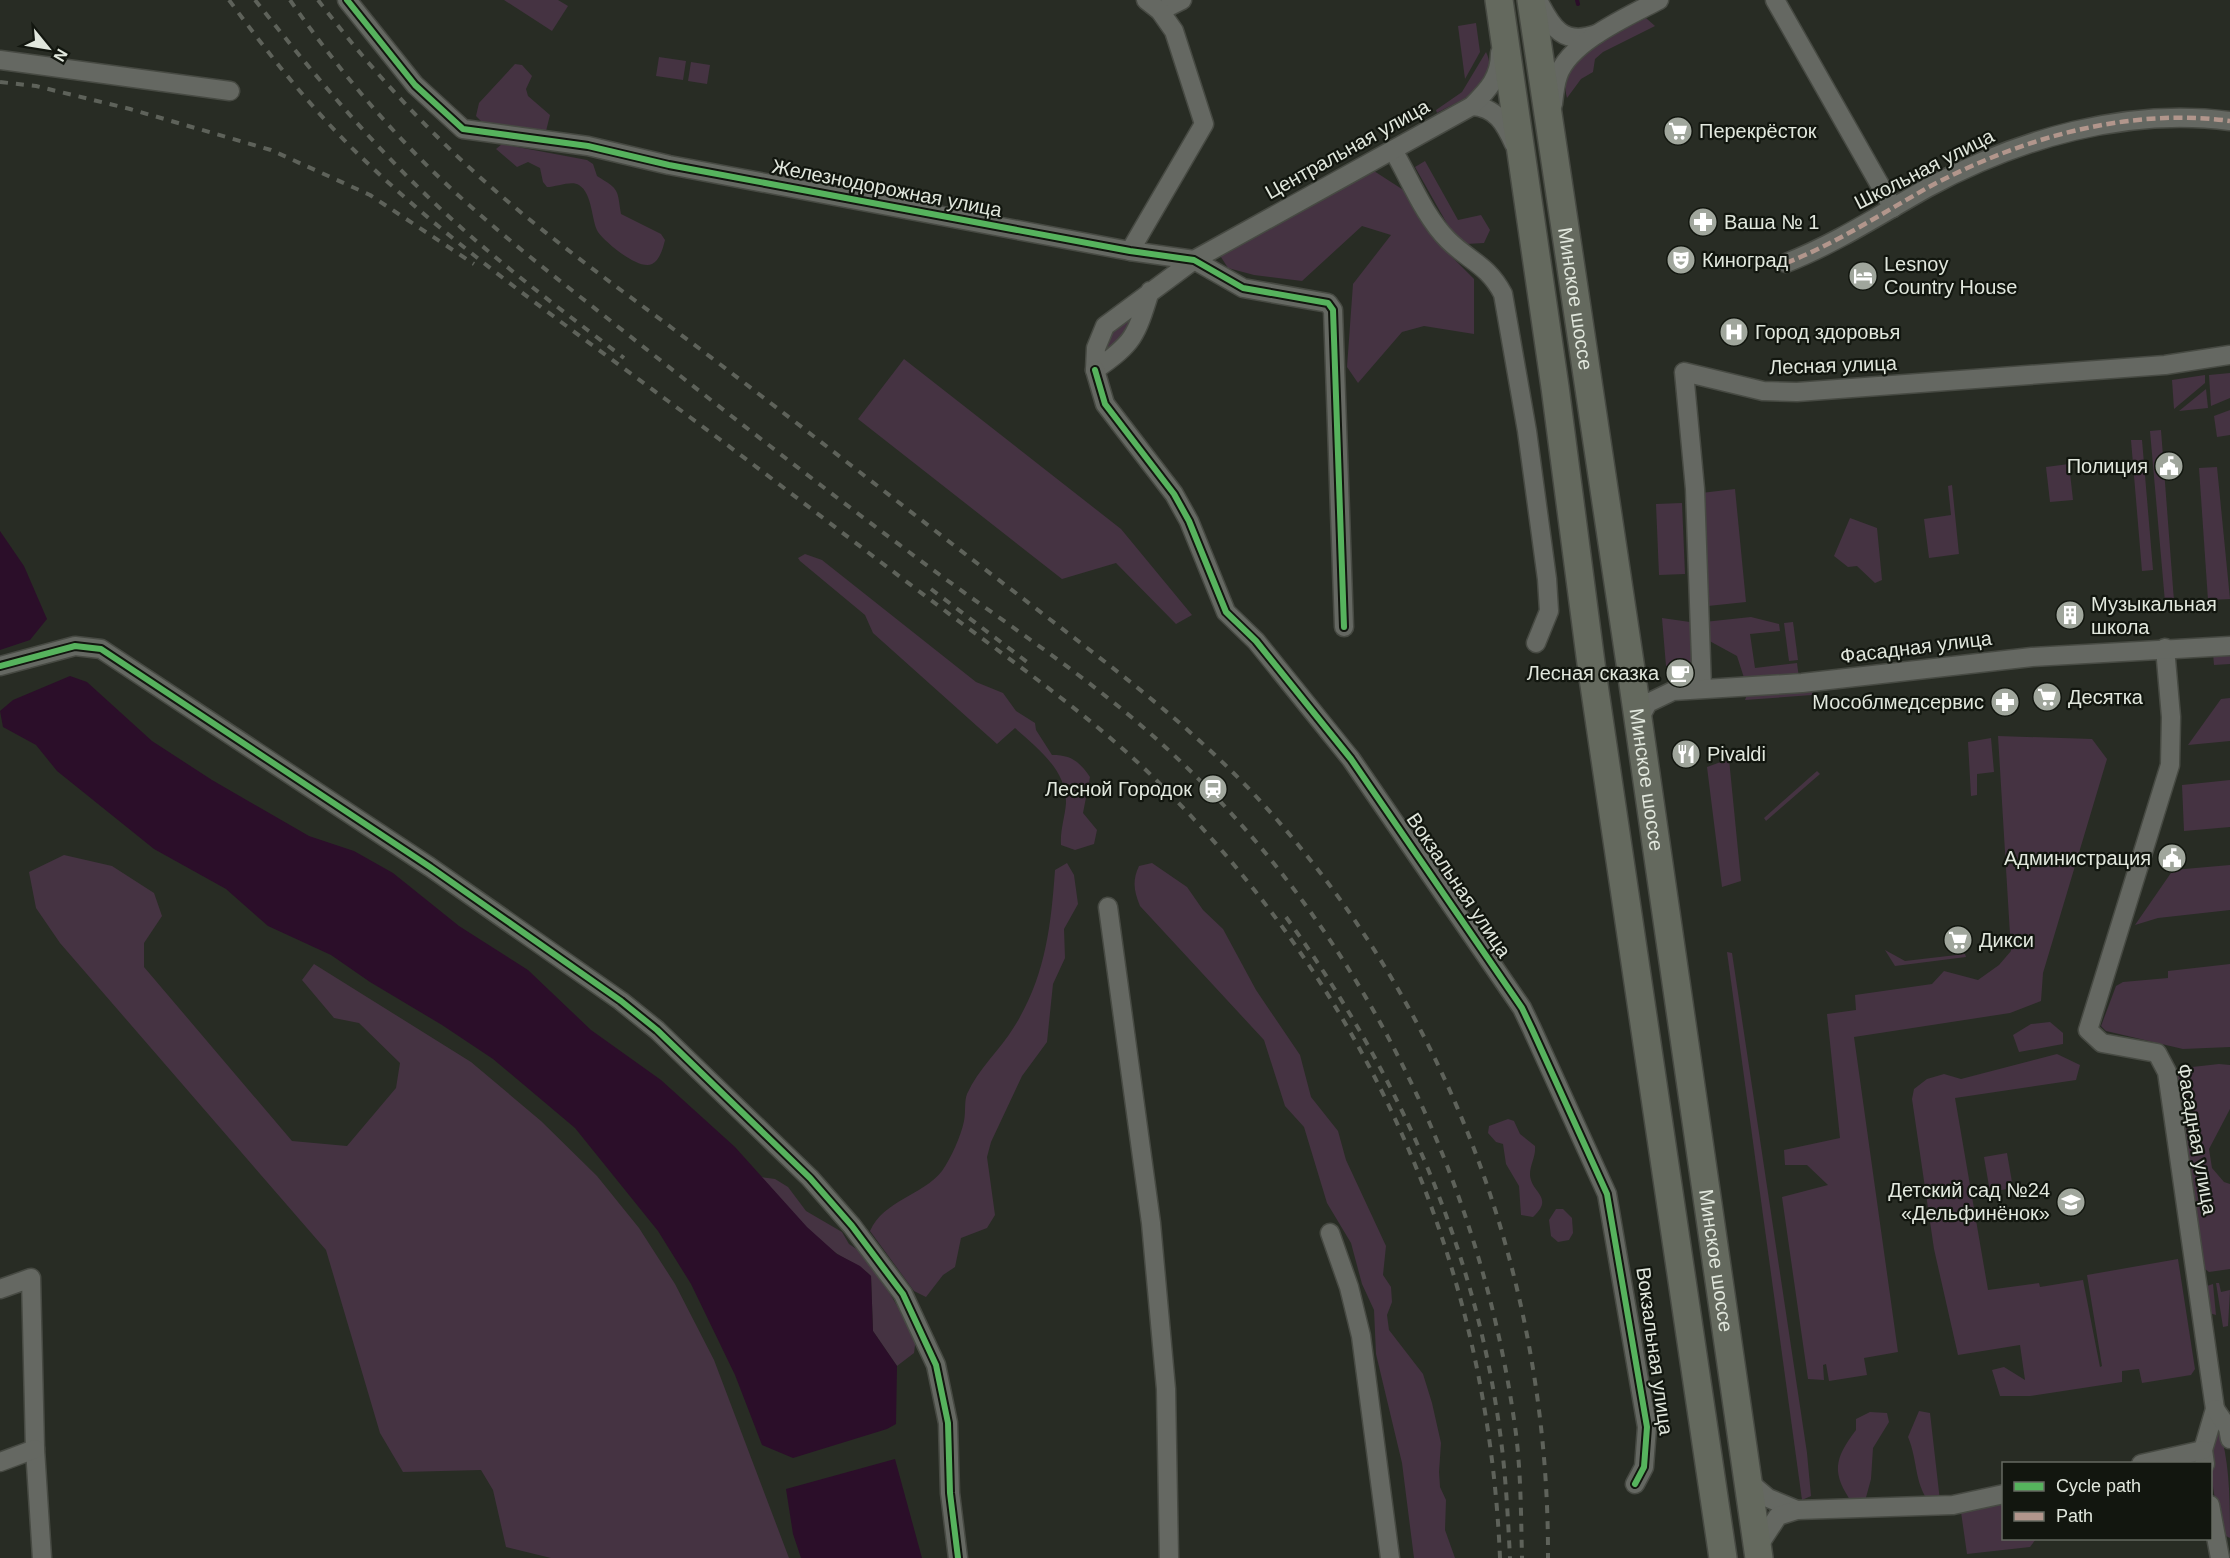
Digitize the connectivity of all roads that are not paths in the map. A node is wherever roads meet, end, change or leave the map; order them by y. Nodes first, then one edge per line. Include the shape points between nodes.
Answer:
1 (346, 0) edge
2 (1182, 0) edge
3 (1530, 0) edge
4 (1538, 0) edge
5 (1659, 0) edge
6 (1775, 0) edge
7 (1499, 2) edge
8 (1153, 6) edge
9 (1599, 34) junction
10 (0, 60) edge
11 (230, 91) dead end
12 (1472, 105) junction
13 (2230, 121) edge
14 (1550, 135) junction
15 (1393, 150) junction
16 (1524, 170) junction
17 (1893, 208) junction
18 (1130, 251) junction
19 (1194, 260) junction
20 (1786, 263) dead end
21 (1150, 291) junction
22 (2230, 356) edge
23 (1095, 370) junction
24 (1344, 627) dead end
25 (1536, 643) dead end
26 (2230, 646) edge
27 (2164, 648) junction
28 (1630, 663) junction
29 (0, 666) edge
30 (1702, 688) junction
31 (1673, 691) junction
32 (1638, 721) junction
33 (1108, 907) dead end
34 (1330, 1233) dead end
35 (0, 1289) edge
36 (2215, 1409) junction
37 (2230, 1439) edge
38 (35, 1449) junction
39 (2204, 1457) edge
40 (0, 1462) edge
41 (2159, 1462) edge
42 (1748, 1481) junction
43 (1635, 1484) dead end
44 (2002, 1494) edge
45 (1797, 1510) junction
46 (2212, 1511) edge
47 (1758, 1553) edge
48 (42, 1558) edge
49 (958, 1558) edge
50 (1169, 1558) edge
51 (1390, 1558) edge
52 (1723, 1558) edge
53 (2220, 1558) edge

1 - 18 street, Железнодорожная улица via 415,85 463,129 575,145
2 - 8 street
3 - 14 highway, Минское шоссе
4 - 9 street via 1558,32 1572,38
5 - 9 street
6 - 17 street
7 - 12 street, Центральная улица via 1500,67 1494,83
7 - 16 highway, Минское шоссе
8 - 18 street via 1174,31 1204,124
9 - 14 street via 1569,56 1558,75
10 - 11 street
12 - 15 street, Центральная улица
12 - 16 street via 1492,111 1503,122
13 - 17 street, Школьная улица via 2171,116 2053,137 1960,172
14 - 28 highway, Минское шоссе
15 - 19 street, Центральная улица
15 - 25 street via 1441,232 1484,266 1503,294 1547,579 1548,611
16 - 52 highway, Минское шоссе via 1592,671
17 - 20 street, Школьная улица
18 - 19 street, Железнодорожная улица
19 - 21 street, Центральная улица
19 - 24 street via 1243,288 1332,306
21 - 23 street via 1131,341
21 - 23 street, Центральная улица via 1105,326 1096,348
22 - 30 street, Лесная улица via 2153,366 1797,392 1763,391 1684,372 1695,489
23 - 43 street, Вокзальная улица via 1105,404 1174,494 1189,521 1226,612 1256,641 1351,759 1533,1029 1608,1194 1647,1427 1644,1467
26 - 27 street, Фасадная улица
27 - 30 street, Фасадная улица via 1987,662 1802,683
27 - 36 street, Фасадная улица via 2171,717 2170,765 2088,1030 2102,1044 2157,1053 2167,1072
28 - 31 street, Фасадная улица via 1648,684
28 - 32 highway, Минское шоссе
29 - 49 street via 75,646 88,646 116,657 621,1001 680,1052 810,1178 903,1294 936,1365 948,1423 950,1493
30 - 31 street, Фасадная улица
31 - 32 street, Фасадная улица via 1653,699
32 - 42 highway, Минское шоссе
33 - 50 street via 1151,1223 1166,1389
34 - 51 street via 1361,1336
35 - 38 street via 31,1278
36 - 37 street via 2228,1428
36 - 39 street, Фасадная улица
38 - 40 street
38 - 48 street
39 - 41 street
42 - 45 street via 1768,1498
42 - 47 highway, Минское шоссе
44 - 45 street via 1953,1506
45 - 47 street via 1778,1516
46 - 53 street

